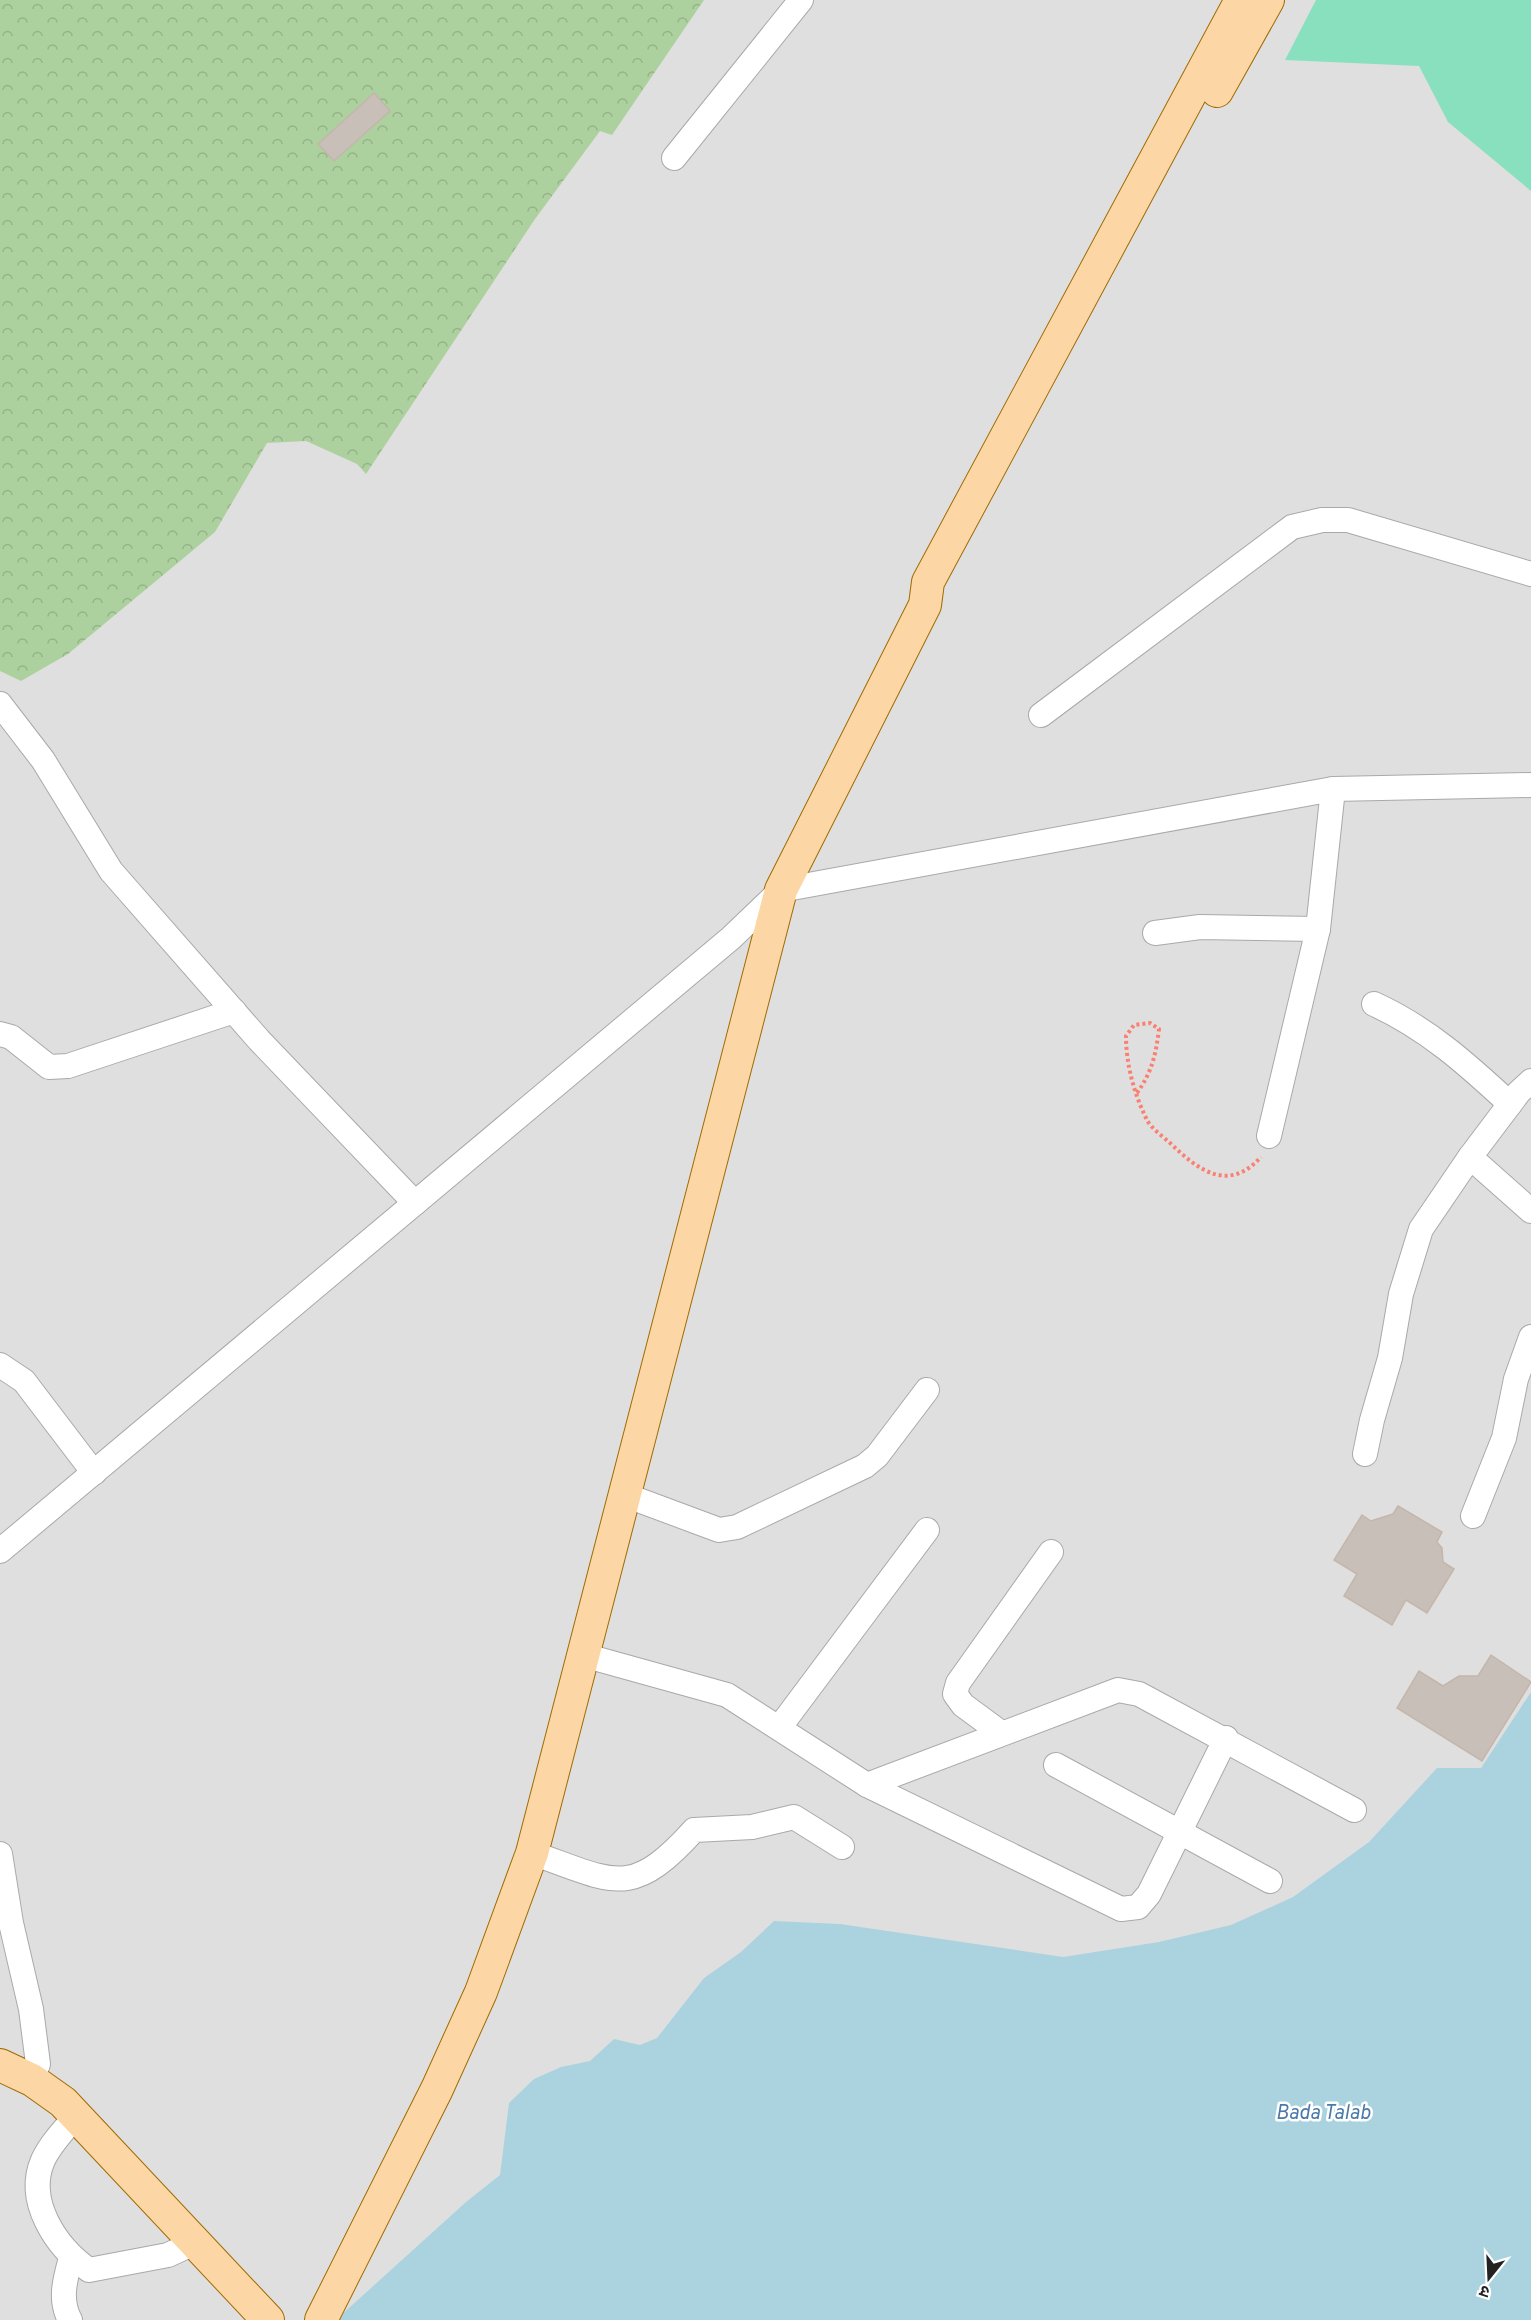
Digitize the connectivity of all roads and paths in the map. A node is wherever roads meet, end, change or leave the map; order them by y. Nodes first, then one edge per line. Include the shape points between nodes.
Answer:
1 (801, 0) edge
2 (1241, 0) edge
3 (1268, 0) edge
4 (674, 158) dead end
5 (1531, 574) edge
6 (925, 605) junction
7 (0, 704) edge
8 (1041, 715) dead end
9 (1531, 785) edge
10 (1333, 789) junction
11 (782, 890) junction
12 (1318, 929) junction
13 (1155, 933) dead end
14 (1374, 1004) dead end
15 (234, 1011) junction
16 (0, 1034) edge
17 (1531, 1081) edge
18 (1137, 1093) junction
19 (1510, 1104) junction
20 (1269, 1136) joint
21 (1470, 1158) junction
22 (415, 1203) junction
23 (1531, 1211) edge
24 (1531, 1337) edge
25 (0, 1365) edge
26 (927, 1390) dead end
27 (1365, 1454) dead end
28 (94, 1473) junction
29 (625, 1495) junction
30 (1473, 1516) dead end
31 (927, 1530) dead end
32 (0, 1551) edge
33 (1051, 1552) dead end
34 (584, 1655) junction
35 (779, 1728) junction
36 (1001, 1733) junction
37 (1226, 1738) junction
38 (1056, 1765) dead end
39 (867, 1785) junction
40 (1354, 1810) dead end
41 (1180, 1831) junction
42 (842, 1847) dead end
43 (0, 1854) edge
44 (532, 1854) junction
45 (1270, 1881) dead end
46 (0, 2065) edge
47 (32, 2080) junction
48 (77, 2115) junction
49 (196, 2241) junction
50 (71, 2258) junction
51 (70, 2320) edge
52 (268, 2320) edge
53 (321, 2320) edge

1 - 4 street
2 - 6 main road via 928,582
3 - 6 main road via 945,591
5 - 8 street via 1348,520 1322,520 1292,527
6 - 11 main road
7 - 15 street via 43,760 111,871
9 - 10 street
10 - 11 street
10 - 12 street
11 - 22 street via 731,938
11 - 29 main road
12 - 13 street via 1200,927
12 - 20 street
14 - 19 street via 1405,1018 1460,1057
15 - 16 street via 68,1066 49,1067 11,1037
15 - 22 street
17 - 19 street
18 - 18 path via 1153,1066 1158,1044 1159,1029 1150,1023 1134,1025 1126,1036 1130,1076
18 - 20 path via 1147,1122 1174,1148 1209,1172 1225,1177 1244,1174 1264,1155
19 - 21 street
21 - 23 street
21 - 27 street via 1420,1229 1401,1294 1390,1358
22 - 28 street
24 - 30 street via 1516,1378 1504,1438
25 - 28 street via 24,1381
26 - 29 street via 865,1466 737,1527 710,1528
28 - 32 street
29 - 34 main road
31 - 35 street
33 - 36 street via 958,1683 955,1694 963,1705
34 - 35 street via 727,1695
34 - 44 main road
35 - 39 street
36 - 37 street via 1118,1690 1139,1694
36 - 39 street
37 - 40 street
37 - 41 street
38 - 41 street
39 - 41 street via 1120,1909 1138,1907 1149,1894
41 - 45 street
42 - 44 street via 794,1817 752,1827 694,1830 647,1874 623,1881
43 - 47 street via 31,2009 38,2064
44 - 53 main road via 471,2013
46 - 47 main road
47 - 48 main road
48 - 49 main road
48 - 50 street via 50,2147 37,2189 49,2228
49 - 50 street via 168,2255 89,2270
49 - 52 main road
50 - 51 street via 63,2284 65,2312

